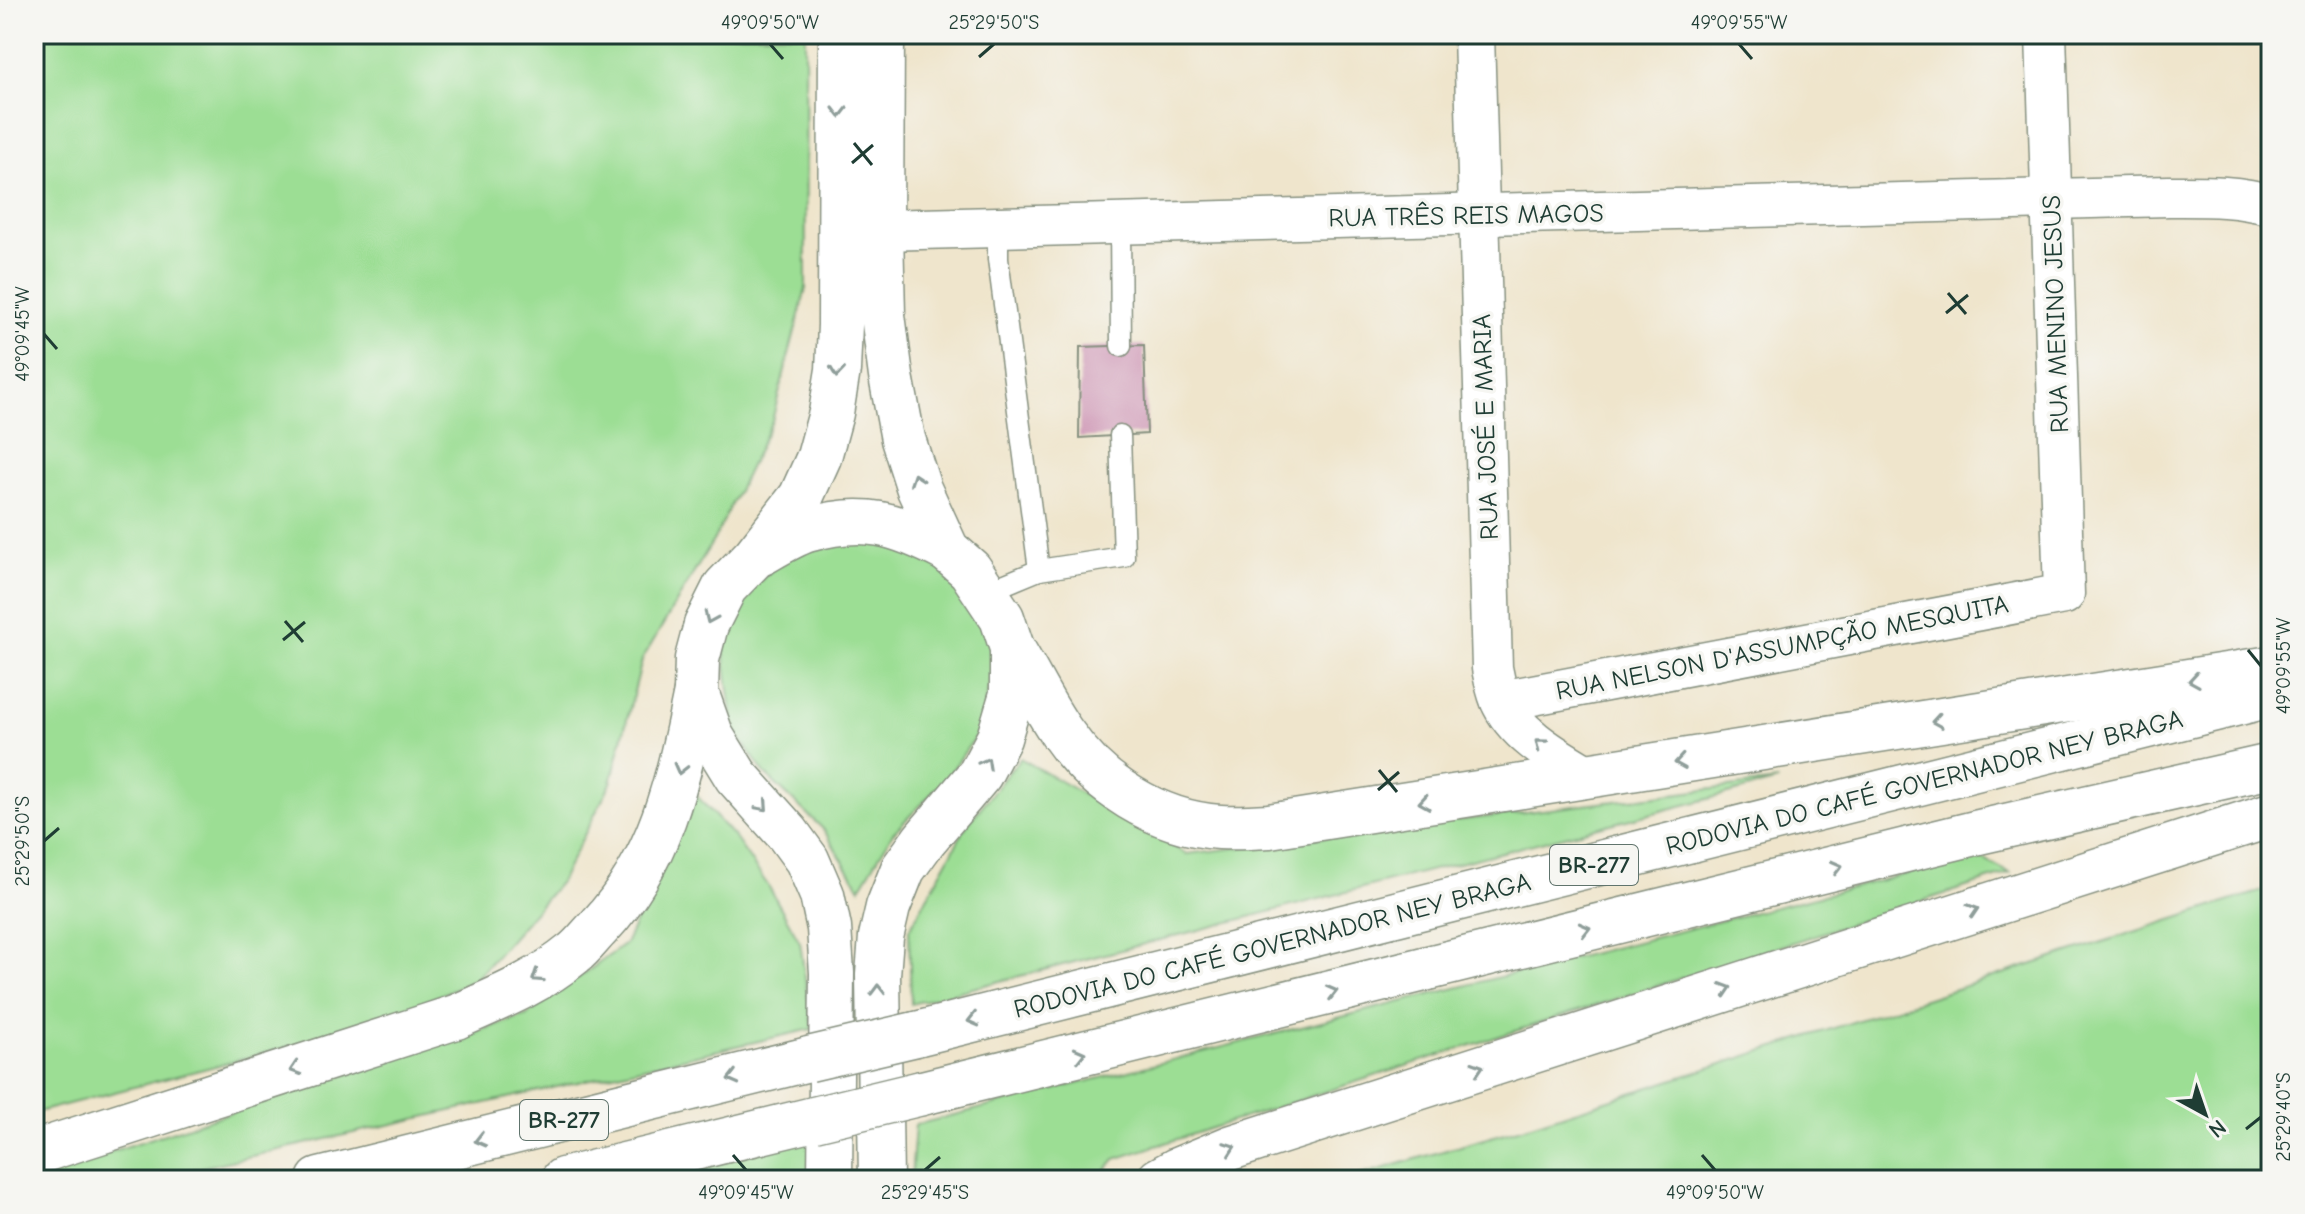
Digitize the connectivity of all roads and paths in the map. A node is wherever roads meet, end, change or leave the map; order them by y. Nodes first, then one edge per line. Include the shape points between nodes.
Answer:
1 (841, 34) edge
2 (882, 34) edge
3 (1474, 34) edge
4 (2046, 34) edge
5 (2051, 199) junction
6 (2271, 205) edge
7 (1479, 214) junction
8 (1120, 224) junction
9 (998, 227) junction
10 (881, 230) junction
11 (1121, 346) dead end
12 (1120, 435) dead end
13 (947, 550) junction
14 (755, 556) junction
15 (1039, 570) junction
16 (986, 592) junction
17 (2064, 594) joint
18 (1012, 648) junction
19 (2271, 668) edge
20 (696, 692) junction
21 (2271, 695) edge
22 (1501, 701) junction
23 (2271, 766) edge
24 (1588, 776) junction
25 (2271, 815) edge
26 (34, 1153) edge
27 (319, 1180) edge
28 (563, 1180) edge
29 (830, 1180) edge
30 (881, 1180) edge
31 (1159, 1180) edge

1 -> 14 main road via 838,370 819,457 801,497
2 - 10 main road
3 - 7 street, RUA JOSÉ E MARIA
4 - 5 street, RUA MENINO JESUS
5 - 6 street, RUA TRÊS REIS MAGOS via 2225,196
5 - 7 street, RUA TRÊS REIS MAGOS
5 - 17 street, RUA MENINO JESUS
7 - 8 street, RUA TRÊS REIS MAGOS
7 - 22 street, RUA JOSÉ E MARIA via 1492,668
8 - 9 street, RUA TRÊS REIS MAGOS
8 - 11 lane
9 - 10 street, RUA TRÊS REIS MAGOS
9 - 15 lane
13 -> 10 main road via 903,439 883,315
12 - 15 lane via 1124,557
13 - 14 main road via 910,531 875,522 841,523 805,530
13 - 16 main road
14 -> 20 main road via 725,587 706,625
15 - 16 lane
16 - 18 main road
17 - 22 street, RUA NELSON D'ASSUMPÇÃO MESQUITA
24 -> 18 main road via 1269,826 1219,827 1177,820 1136,802 1096,774 1062,734
30 -> 18 main road via 878,975 888,907 903,869 980,774 999,738 1012,694
19 -> 24 main road
20 -> 26 main road via 661,831 611,913 575,953 516,991 456,1017
20 -> 29 main road via 712,737 736,776 807,860 822,895 832,973
21 -> 27 main road, RODOVIA DO CAFÉ GOVERNADOR NEY BRAGA / BR-277, bridge
24 -> 22 street, RUA JOSÉ E MARIA via 1522,730
28 -> 23 main road, BR-277, bridge via 1979,832
31 -> 25 main road via 1230,1148

